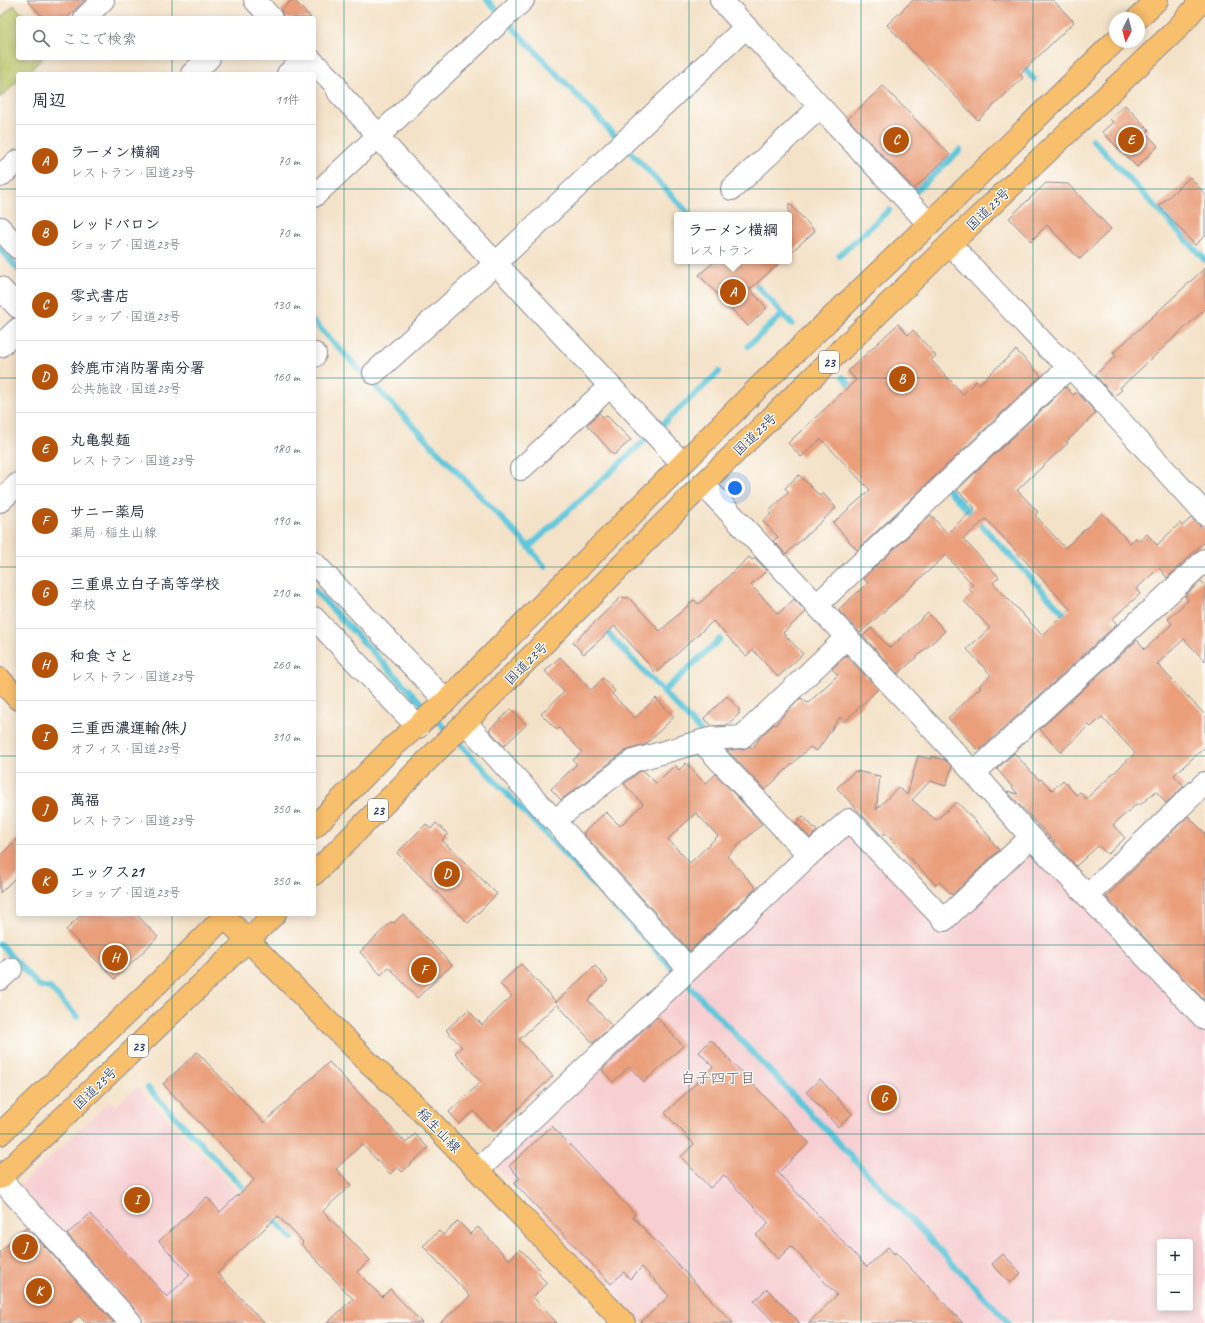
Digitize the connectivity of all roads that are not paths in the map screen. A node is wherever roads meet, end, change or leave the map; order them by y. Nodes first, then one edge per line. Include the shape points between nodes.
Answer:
1 (103, 0) edge
2 (721, 0) edge
3 (1157, 0) edge
4 (1202, 2) edge
5 (511, 12) edge
6 (1144, 12) edge
7 (87, 16) edge
8 (746, 27) junction
9 (1109, 47) edge
10 (207, 60) edge
11 (304, 60) edge
12 (311, 60) edge
13 (194, 72) edge
14 (290, 72) edge
15 (820, 108) junction
16 (377, 136) junction
17 (16, 162) edge
18 (0, 176) edge
19 (732, 189) dead end
20 (316, 194) edge
21 (928, 224) junction
22 (0, 228) edge
23 (950, 244) junction
24 (16, 246) edge
25 (495, 264) junction
26 (0, 288) edge
27 (16, 305) edge
28 (16, 331) edge
29 (0, 346) edge
30 (1070, 366) junction
31 (374, 373) dead end
32 (610, 386) junction
33 (682, 464) junction
34 (521, 469) dead end
35 (702, 484) junction
36 (16, 486) edge
37 (0, 501) edge
38 (1205, 514) edge
39 (1205, 560) edge
40 (316, 565) edge
41 (817, 605) junction
42 (316, 620) edge
43 (847, 637) junction
44 (0, 679) edge
45 (16, 697) edge
46 (442, 704) junction
47 (463, 726) junction
48 (418, 727) junction
49 (701, 741) junction
50 (974, 773) junction
51 (1205, 783) edge
52 (555, 820) junction
53 (316, 825) edge
54 (1032, 837) junction
55 (809, 854) junction
56 (316, 872) edge
57 (1088, 894) junction
58 (223, 916) edge
59 (225, 916) edge
60 (273, 916) edge
61 (249, 941) junction
62 (689, 969) junction
63 (1204, 1017) edge
64 (0, 1134) edge
65 (478, 1170) junction
66 (0, 1178) edge
67 (131, 1323) edge
68 (624, 1323) edge

1 - 7 street
2 - 8 street
3 - 6 main road
4 - 23 main road, 国道23号 / 23 via 1176,30
5 - 16 street
8 - 15 street
8 - 25 street
9 - 21 main road, 23
10 - 13 street
11 - 14 street
12 - 16 street
15 - 19 street
15 - 21 street
16 - 20 street
16 - 25 street
17 - 18 street
21 - 33 main road, 23
22 - 24 street
23 - 30 street via 1050,350
23 - 35 main road, 国道23号 / 23
25 - 31 street
25 - 32 street
26 - 27 street
28 - 29 street
30 - 38 street
30 - 41 street
32 - 33 street
32 - 34 street
33 - 46 main road, 23
35 - 41 street
35 - 47 main road, 国道23号 / 23
36 - 37 street
39 - 50 street
40 - 46 street
41 - 43 street
42 - 48 street
43 - 49 street via 742,737
43 - 50 street
44 - 45 main road
46 - 48 main road, 23
47 - 52 street
47 - 56 main road, 国道23号 / 23
48 - 53 main road, 23 via 393,747
49 - 52 street via 633,761
49 - 55 street
50 - 54 street
51 - 57 street
52 - 62 street
54 - 55 street via 944,920 849,820
54 - 57 street
55 - 62 street
57 - 63 street
58 - 64 main road, 23 via 155,986
59 - 61 main road, 稲生山線
60 - 61 main road, 国道23号 / 23
61 - 65 main road, 稲生山線
61 - 66 main road, 国道23号 / 23
62 - 65 street
65 - 68 main road, 稲生山線
66 - 67 street

